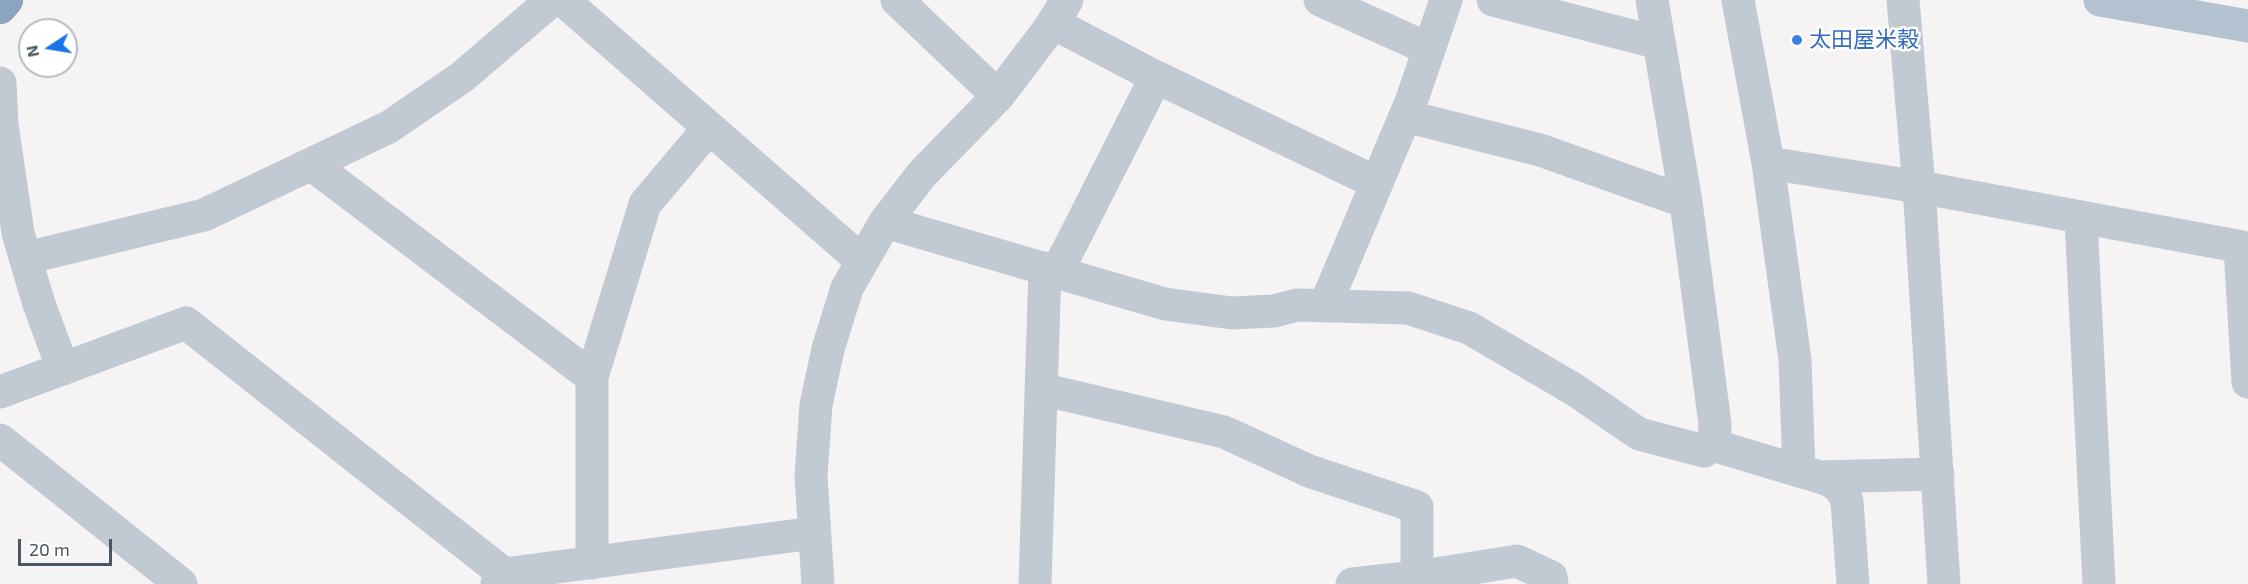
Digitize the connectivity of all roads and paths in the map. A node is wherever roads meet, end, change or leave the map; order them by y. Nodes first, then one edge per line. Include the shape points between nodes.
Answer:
1 (6, 0) edge
2 (552, 0) edge
3 (563, 0) edge
4 (897, 0) edge
5 (1320, 0) edge
6 (1446, 0) edge
7 (1493, 0) edge
8 (1652, 0) edge
9 (1738, 0) edge
10 (1903, 0) edge
11 (2100, 0) edge
12 (0, 7) edge
13 (1060, 11) edge
14 (2248, 26) edge
15 (1659, 43) junction
16 (1429, 50) junction
17 (1156, 77) junction
18 (0, 84) edge
19 (998, 96) junction
20 (1405, 116) junction
21 (709, 128) junction
22 (1767, 163) junction
23 (311, 164) junction
24 (1377, 183) junction
25 (1919, 187) junction
26 (1686, 202) junction
27 (2081, 219) junction
28 (885, 222) junction
29 (2244, 247) edge
30 (26, 258) junction
31 (862, 261) junction
32 (1051, 270) junction
33 (1325, 306) junction
34 (63, 369) junction
35 (592, 377) junction
36 (2248, 382) edge
37 (1041, 389) junction
38 (0, 392) edge
39 (0, 440) edge
40 (1709, 444) junction
41 (1810, 474) junction
42 (1938, 474) junction
43 (814, 533) junction
44 (592, 563) junction
45 (1417, 577) junction
46 (500, 579) edge
47 (181, 584) edge
48 (818, 584) edge
49 (1035, 584) edge
50 (1352, 584) edge
51 (1552, 584) edge
52 (1853, 584) edge
53 (1944, 584) edge
54 (2099, 584) edge

1 - 12 highway
2 - 23 street via 462,77 398,121
3 - 21 street
4 - 19 street
5 - 16 street
6 - 16 street
7 - 15 street
8 - 15 street
9 - 22 street
10 - 25 street
11 - 14 main road
13 - 17 street
13 - 19 street
15 - 26 street
16 - 20 street
17 - 24 street
17 - 32 street
18 - 30 street via 18,233
19 - 28 street via 922,174
20 - 24 street
20 - 26 street via 1540,150
21 - 31 street
21 - 35 street via 645,204
22 - 25 street
22 - 41 street
23 - 30 street via 204,215
23 - 35 street
24 - 33 street
25 - 27 street
25 - 42 street
26 - 40 street via 1715,424 1714,440
27 - 29 street
27 - 54 street
28 - 31 street
28 - 32 street
29 - 36 street
30 - 34 street
31 - 43 street via 848,288 828,349 816,405 811,476
32 - 33 street via 1165,304 1232,313 1274,311 1297,305
32 - 37 street
33 - 40 street via 1408,308 1469,328 1575,390 1639,434 1704,451
34 - 38 street
34 - 46 street via 186,323
35 - 44 street
37 - 45 street via 1224,432 1309,471 1417,507
37 - 49 street
39 - 47 street
40 - 41 street
41 - 42 street
41 - 52 street via 1835,483 1844,492
42 - 53 street
43 - 44 street
43 - 48 street
44 - 46 street
45 - 50 street
45 - 51 street via 1516,561 1551,577

